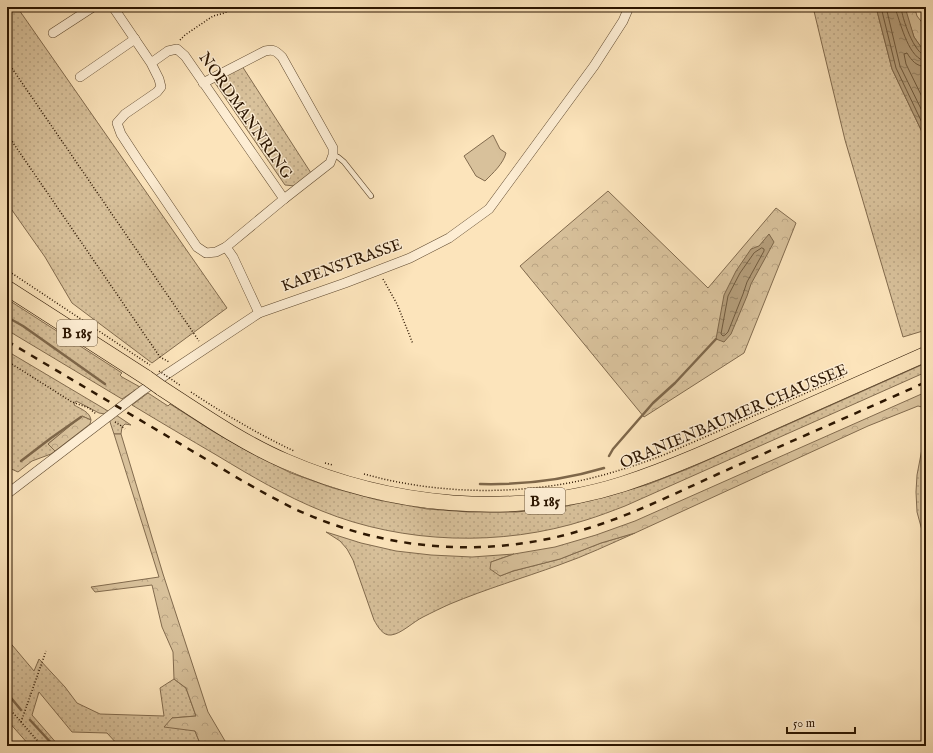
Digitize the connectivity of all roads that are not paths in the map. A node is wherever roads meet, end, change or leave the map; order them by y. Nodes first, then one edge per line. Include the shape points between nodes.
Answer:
1 (93, 7) edge
2 (113, 7) edge
3 (629, 7) edge
4 (53, 34) dead end
5 (135, 39) junction
6 (152, 62) junction
7 (80, 77) dead end
8 (204, 83) junction
9 (333, 155) junction
10 (371, 196) dead end
11 (284, 198) junction
12 (226, 247) junction
13 (7, 288) edge
14 (259, 313) junction
15 (926, 354) edge
16 (7, 494) edge

1 - 4 street
2 - 5 street, NORDMANNRING
3 - 14 street, KAPENSTRASSE via 594,66 489,209 449,238 410,258
5 - 6 street, NORDMANNRING
5 - 7 street
6 - 8 street, NORDMANNRING via 168,51 177,49
6 - 12 street, NORDMANNRING via 161,87 117,123 121,134 197,247 206,253
8 - 9 street via 265,51 272,50 278,53 333,148
8 - 11 street, NORDMANNRING
9 - 10 lane via 344,162
9 - 11 street via 330,163
11 - 12 street, NORDMANNRING
12 - 14 street
13 - 15 main road, ORANIENBAUMER CHAUSSEE / B 185, bridge via 153,372 246,442 285,461 382,493 456,504 509,504 547,500 576,496 622,484 690,459
14 - 16 street, KAPENSTRASSE via 131,398

